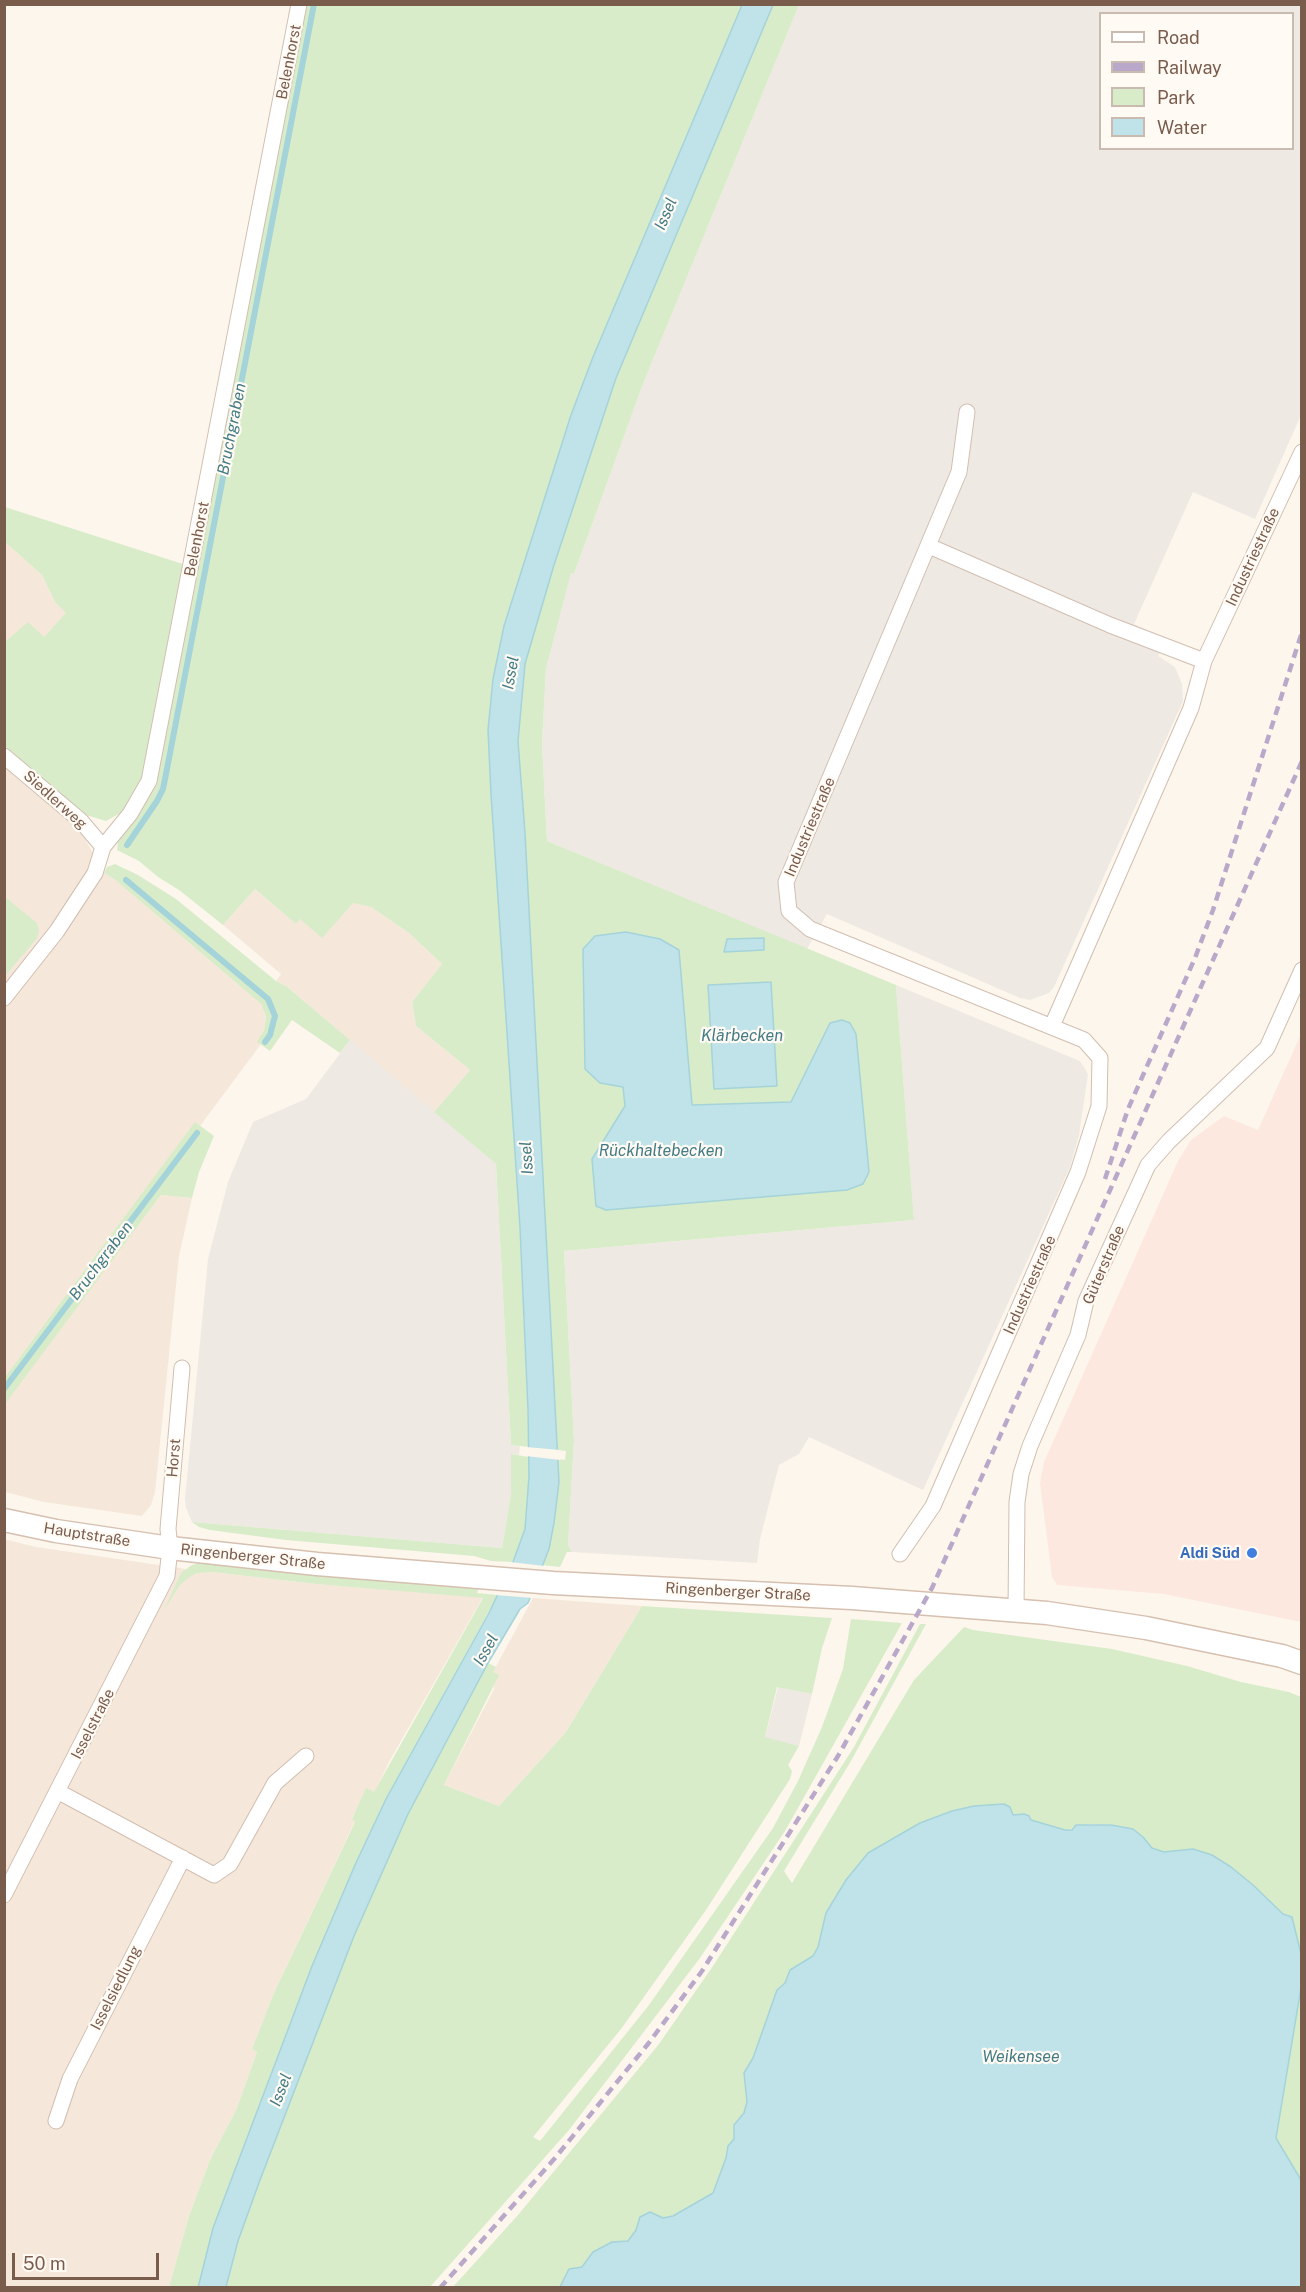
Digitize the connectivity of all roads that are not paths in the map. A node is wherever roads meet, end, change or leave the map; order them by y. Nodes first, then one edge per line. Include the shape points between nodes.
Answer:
1 (299, 4) edge
2 (967, 412) dead end
3 (1302, 452) edge
4 (929, 546) junction
5 (1204, 661) junction
6 (4, 756) edge
7 (103, 847) junction
8 (1302, 970) edge
9 (4, 998) edge
10 (1052, 1026) junction
11 (182, 1368) dead end
12 (4, 1520) edge
13 (170, 1548) junction
14 (900, 1554) dead end
15 (1016, 1611) junction
16 (1302, 1663) edge
17 (306, 1756) dead end
18 (57, 1791) junction
19 (183, 1858) junction
20 (4, 1895) edge
21 (56, 2121) dead end

1 - 7 street, Belenhorst via 150,781
2 - 4 street, Industriestraße via 959,472
3 - 5 street, Industriestraße
4 - 5 street via 1110,625
4 - 10 street, Industriestraße via 786,882 789,911 810,929
5 - 10 street, Industriestraße via 1191,708
6 - 7 street, Siedlerweg via 81,821
7 - 9 street, Belenhorst via 95,873 63,922
8 - 15 street, Güterstraße via 1267,1048 1148,1165 1086,1301 1078,1335 1021,1474
10 - 14 street, Industriestraße via 1084,1040 1100,1058 1099,1106 1078,1172 933,1506
11 - 13 street, Horst via 168,1529
12 - 13 main road, Hauptstraße
13 - 15 main road, Ringenberger Straße via 484,1578
13 - 18 street, Isselstraße via 167,1576
15 - 16 main road, Ringenberger Straße via 1146,1628
17 - 19 street via 275,1783 230,1864 214,1875
18 - 19 street
18 - 20 street, Isselstraße
19 - 21 street, Isselsiedlung via 70,2079

